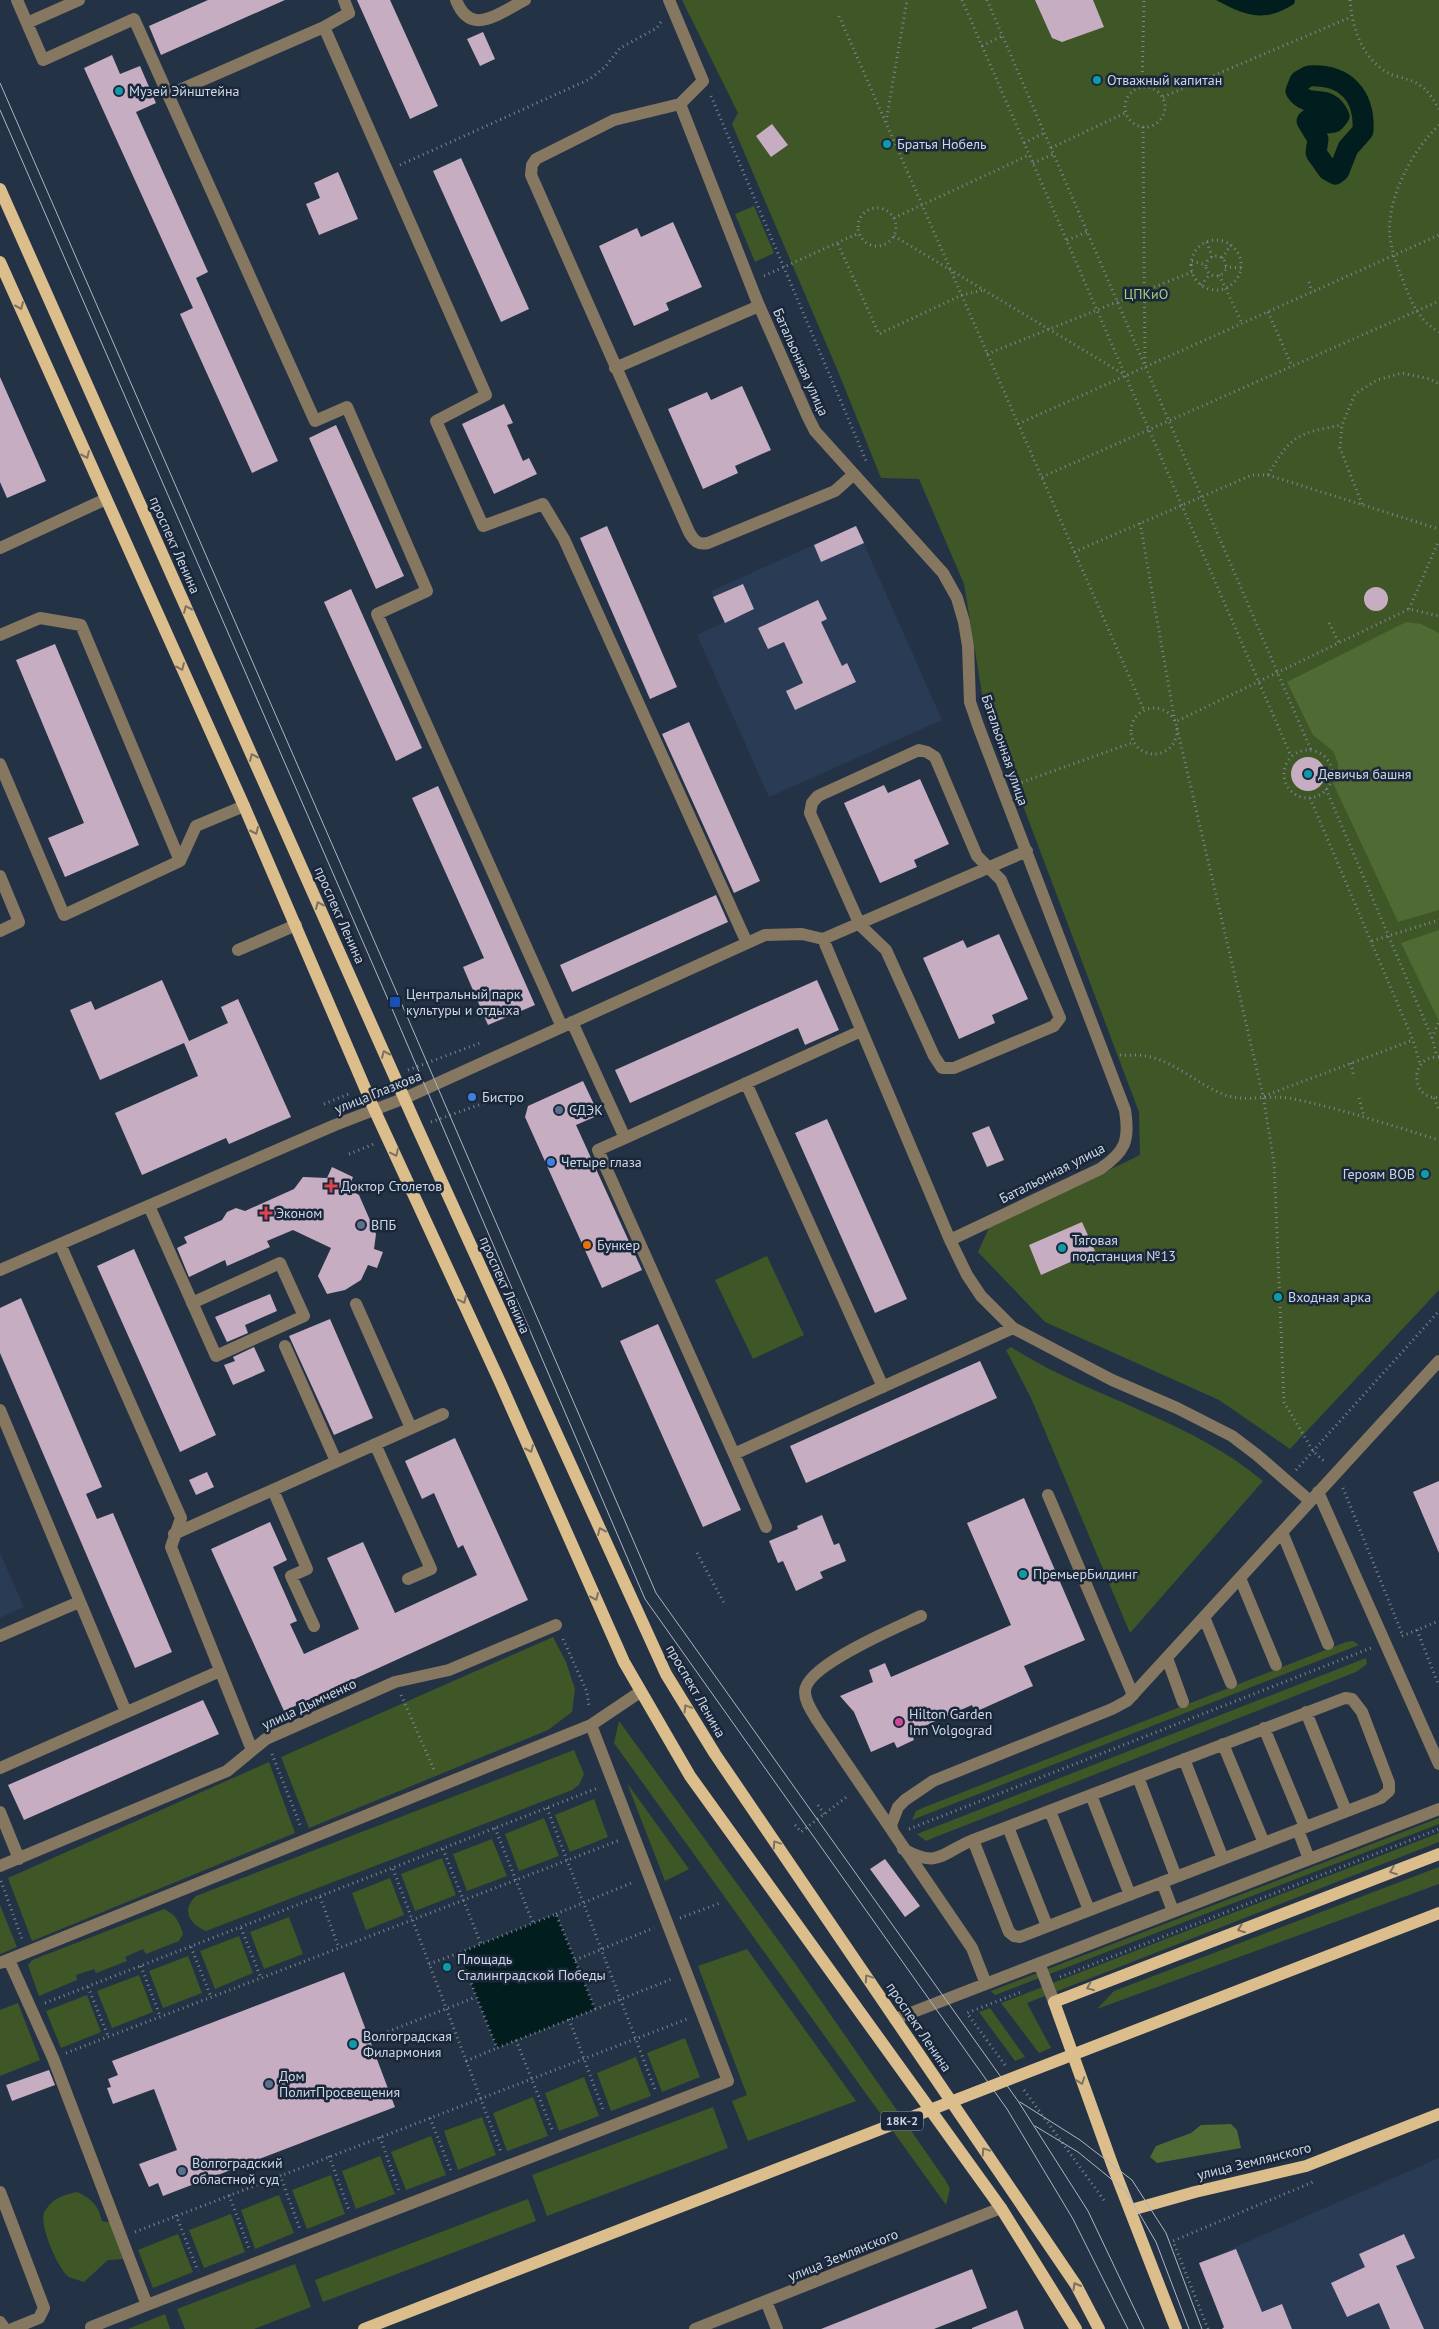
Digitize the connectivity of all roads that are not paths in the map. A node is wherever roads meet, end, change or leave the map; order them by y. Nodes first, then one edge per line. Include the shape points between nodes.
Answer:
1 (17, 0) edge
2 (79, 0) edge
3 (344, 0) edge
4 (456, 0) edge
5 (525, 0) edge
6 (671, 3) edge
7 (27, 23) junction
8 (324, 26) junction
9 (168, 94) junction
10 (680, 104) junction
11 (0, 189) edge
12 (0, 262) edge
13 (759, 306) junction
14 (615, 368) junction
15 (854, 474) junction
16 (106, 499) junction
17 (0, 548) edge
18 (0, 635) edge
19 (0, 764) edge
20 (244, 806) junction
21 (1027, 852) junction
22 (180, 861) junction
23 (989, 869) junction
24 (0, 876) edge
25 (296, 924) junction
26 (860, 925) junction
27 (0, 931) edge
28 (823, 939) junction
29 (747, 943) junction
30 (238, 950) dead end
31 (567, 1025) junction
32 (861, 1031) junction
33 (746, 1083) junction
34 (405, 1098) junction
35 (374, 1109) junction
36 (625, 1138) junction
37 (149, 1206) junction
38 (950, 1240) junction
39 (60, 1244) junction
40 (0, 1270) edge
41 (192, 1303) junction
42 (356, 1304) dead end
43 (1013, 1328) junction
44 (285, 1346) dead end
45 (1439, 1361) edge
46 (883, 1387) junction
47 (0, 1410) edge
48 (443, 1414) dead end
49 (411, 1428) junction
50 (375, 1444) junction
51 (734, 1454) junction
52 (336, 1462) junction
53 (273, 1490) junction
54 (1048, 1495) dead end
55 (1314, 1497) junction
56 (766, 1527) dead end
57 (1282, 1532) junction
58 (174, 1534) junction
59 (1240, 1578) junction
60 (408, 1579) dead end
61 (79, 1602) junction
62 (921, 1616) dead end
63 (1204, 1617) junction
64 (556, 1625) road end
65 (314, 1626) dead end
66 (0, 1636) edge
67 (1328, 1644) dead end
68 (1167, 1658) junction
69 (1276, 1665) dead end
70 (220, 1671) junction
71 (1231, 1683) dead end
72 (640, 1692) junction
73 (1133, 1695) junction
74 (1183, 1702) dead end
75 (126, 1712) junction
76 (1306, 1712) junction
77 (591, 1725) junction
78 (1264, 1728) junction
79 (1222, 1744) junction
80 (252, 1750) junction
81 (1184, 1759) junction
82 (1439, 1764) edge
83 (0, 1768) edge
84 (1138, 1777) junction
85 (1091, 1795) junction
86 (1439, 1809) edge
87 (1050, 1811) junction
88 (1346, 1811) junction
89 (0, 1812) edge
90 (1008, 1826) junction
91 (1301, 1829) junction
92 (893, 1833) junction
93 (974, 1840) junction
94 (1264, 1843) junction
95 (904, 1849) junction
96 (1439, 1854) edge
97 (19, 1859) junction
98 (936, 1859) junction
99 (1223, 1859) junction
100 (1309, 1859) junction
101 (0, 1866) edge
102 (1176, 1877) junction
103 (1162, 1882) junction
104 (927, 1883) junction
105 (1130, 1894) junction
106 (1089, 1910) junction
107 (1173, 1911) junction
108 (1439, 1913) edge
109 (1047, 1926) junction
110 (5, 1962) edge
111 (1039, 1963) junction
112 (986, 1984) junction
113 (1054, 2002) junction
114 (895, 2019) junction
115 (1439, 2114) edge
116 (0, 2192) edge
117 (1001, 2208) junction
118 (1131, 2210) junction
119 (766, 2301) junction
120 (147, 2306) junction
121 (0, 2322) edge
122 (91, 2327) dead end
123 (5, 2329) edge
124 (12, 2329) edge
125 (364, 2329) edge
126 (695, 2329) edge
127 (777, 2329) edge
128 (1076, 2329) edge
129 (1098, 2329) edge
130 (1176, 2329) edge

1 - 7 street
2 - 7 street
3 - 8 street via 349,13
4 - 5 street via 461,13 472,20 483,21
6 - 10 street via 703,81
7 - 9 street via 43,60 134,19
8 - 9 street
8 - 29 street via 486,395 436,421 483,526 543,504 564,539
9 - 31 street via 315,421 347,407 427,591 377,614
10 - 13 street, Батальонная улица
10 - 14 street via 614,120 536,159 532,165 531,175
34 -> 11 main road, проспект Ленина
12 -> 16 main road
13 - 14 street
13 - 15 street, Батальонная улица via 815,431
14 - 15 street via 689,532 701,544 835,491
15 - 21 street, Батальонная улица via 943,573 957,598 968,646 970,702
16 - 17 street
16 -> 20 main road
18 - 22 street via 40,618 81,625
19 - 22 street via 64,915
20 - 22 street via 196,826
20 -> 25 main road
21 - 23 street
21 - 38 street, Батальонная улица via 1125,1110 1126,1140 1118,1155 1100,1169
23 - 26 street
23 - 26 street via 977,856 935,757 919,750 818,796 812,803 810,813
23 - 26 street via 1001,880 1060,1018 1054,1026 954,1068 942,1068 886,950
24 - 27 street via 20,922
25 - 30 street
25 - 35 main road
26 - 28 street
28 - 29 street, улица Глазкова via 802,934 765,935
28 - 32 street
29 - 31 street, улица Глазкова
31 - 34 street, улица Глазкова
31 - 36 street
32 - 33 street
32 - 38 street
33 - 36 street
33 - 46 street
34 - 35 street, улица Глазкова
114 -> 34 main road, проспект Ленина via 715,1754 666,1674
35 - 37 street, улица Глазкова
35 -> 72 main road
36 - 51 street via 598,1150
37 - 39 street, улица Глазкова
37 - 41 street
38 - 43 street via 981,1296
39 - 40 street, улица Глазкова
39 - 58 street via 181,1518
41 - 41 street via 216,1356 304,1316 280,1264
42 - 49 street
43 - 46 street
43 - 55 street via 1112,1380 1232,1436 1286,1480
44 - 52 street
45 - 55 street
46 - 51 street
47 - 61 street
48 - 49 street
49 - 50 street
50 - 52 street
50 - 60 street via 431,1569
51 - 56 street
52 - 53 street
53 - 58 street
53 - 65 street via 307,1569 291,1576
54 - 73 street
55 - 57 street
55 - 82 street via 1385,1642
57 - 59 street
57 - 67 street
58 - 70 street via 170,1546
59 - 63 street
59 - 69 street
61 - 66 street
61 - 75 street
62 - 92 street via 826,1664 810,1677 804,1690 806,1701 817,1720
63 - 68 street
63 - 71 street
64 - 80 street, улица Дымченко via 449,1670 395,1682 266,1739
68 - 73 street
68 - 74 street
70 - 75 street
70 - 80 street
72 - 77 street
72 - 117 main road via 690,1776
73 - 92 street via 1112,1709 933,1781 898,1807 891,1825
75 - 83 street
76 - 78 street
76 - 88 street
76 - 88 street via 1346,1698 1352,1698 1362,1712 1388,1783 1388,1791 1381,1798
77 - 110 street
77 - 120 street via 728,2081
78 - 79 street
78 - 91 street
79 - 81 street
79 - 94 street
80 - 97 street, улица Дымченко via 227,1771
81 - 84 street
81 - 99 street
84 - 85 street
84 - 102 street
85 - 87 street
85 - 105 street
86 - 100 street
87 - 90 street
87 - 106 street
88 - 91 street
89 - 97 street
90 - 93 street
90 - 109 street
91 - 94 street
91 - 100 street
92 - 95 street
93 - 98 street
93 - 109 street via 1009,1932 1020,1937
94 - 99 street
95 - 98 street via 923,1859
95 - 104 street
96 -> 113 main road
97 - 101 street, улица Дымченко
98 - 104 street via 929,1869
99 - 102 street
100 - 107 street
102 - 103 street
103 - 105 street
103 - 107 street
104 - 112 street via 972,1948
105 - 106 street
106 - 109 street
107 - 111 street
108 - 125 main road, 18К-2, bridge
110 - 120 street via 32,2008
111 - 112 street
111 - 113 street
112 - 114 street
113 -> 118 main road
129 -> 114 main road, проспект Ленина via 1076,2285
115 - 118 main road, улица Землянского via 1306,2166
116 - 124 street via 44,2308 39,2318
117 - 119 street, улица Землянского
117 - 128 main road
118 - 130 main road
119 - 126 street, улица Землянского
119 - 127 street
120 - 122 street
121 - 123 street

